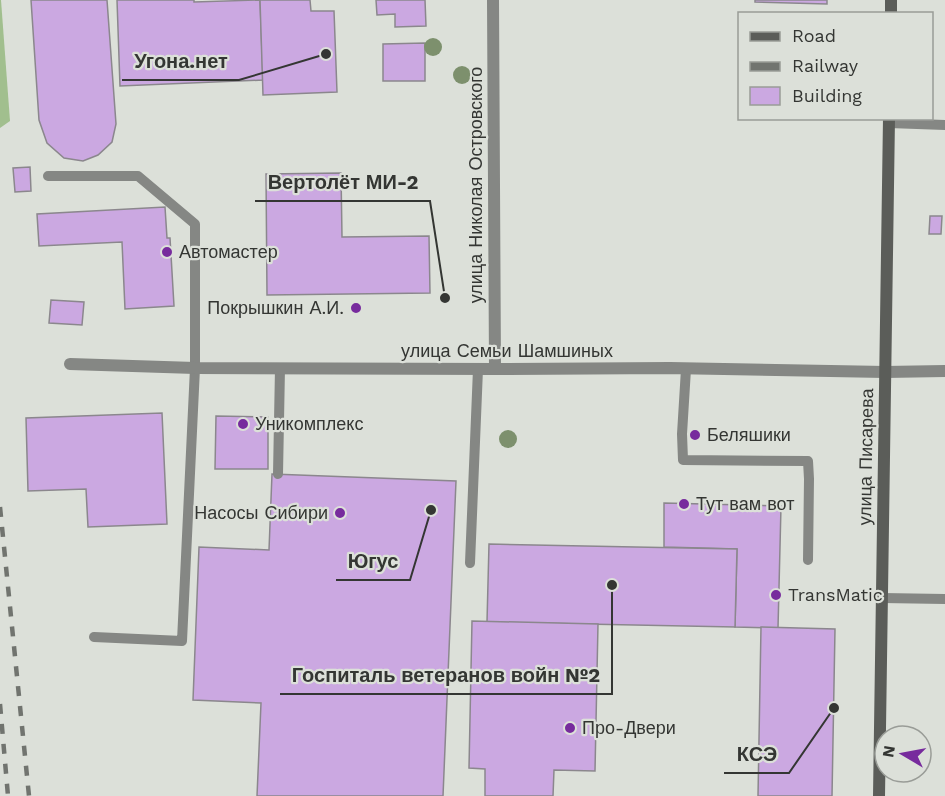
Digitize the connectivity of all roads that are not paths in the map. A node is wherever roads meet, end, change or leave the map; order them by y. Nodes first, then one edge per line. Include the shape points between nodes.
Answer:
1 (493, 0) edge
2 (889, 121) edge
3 (945, 125) edge
4 (48, 176) dead end
5 (70, 364) dead end
6 (195, 368) junction
7 (280, 368) junction
8 (478, 369) junction
9 (495, 369) junction
10 (686, 369) junction
11 (945, 371) edge
12 (885, 372) junction
13 (278, 474) dead end
14 (808, 560) dead end
15 (470, 563) dead end
16 (882, 598) junction
17 (945, 599) edge
18 (94, 637) dead end
19 (879, 796) edge

1 - 9 street, улица Николая Островского
2 - 3 lane
2 - 12 main road, улица Писарева
4 - 6 lane via 138,176 195,224
5 - 6 street, улица Семьи Шамшиных
6 - 7 street, улица Семьи Шамшиных
6 - 18 lane via 182,641
7 - 8 street, улица Семьи Шамшиных
7 - 13 lane
8 - 9 street, улица Семьи Шамшиных
8 - 15 lane
9 - 10 street, улица Семьи Шамшиных
10 - 12 street, улица Семьи Шамшиных
10 - 14 lane via 683,460 808,461
11 - 12 street, улица Семьи Шамшиных
12 - 16 main road, улица Писарева
16 - 17 lane
16 - 19 main road, улица Писарева

